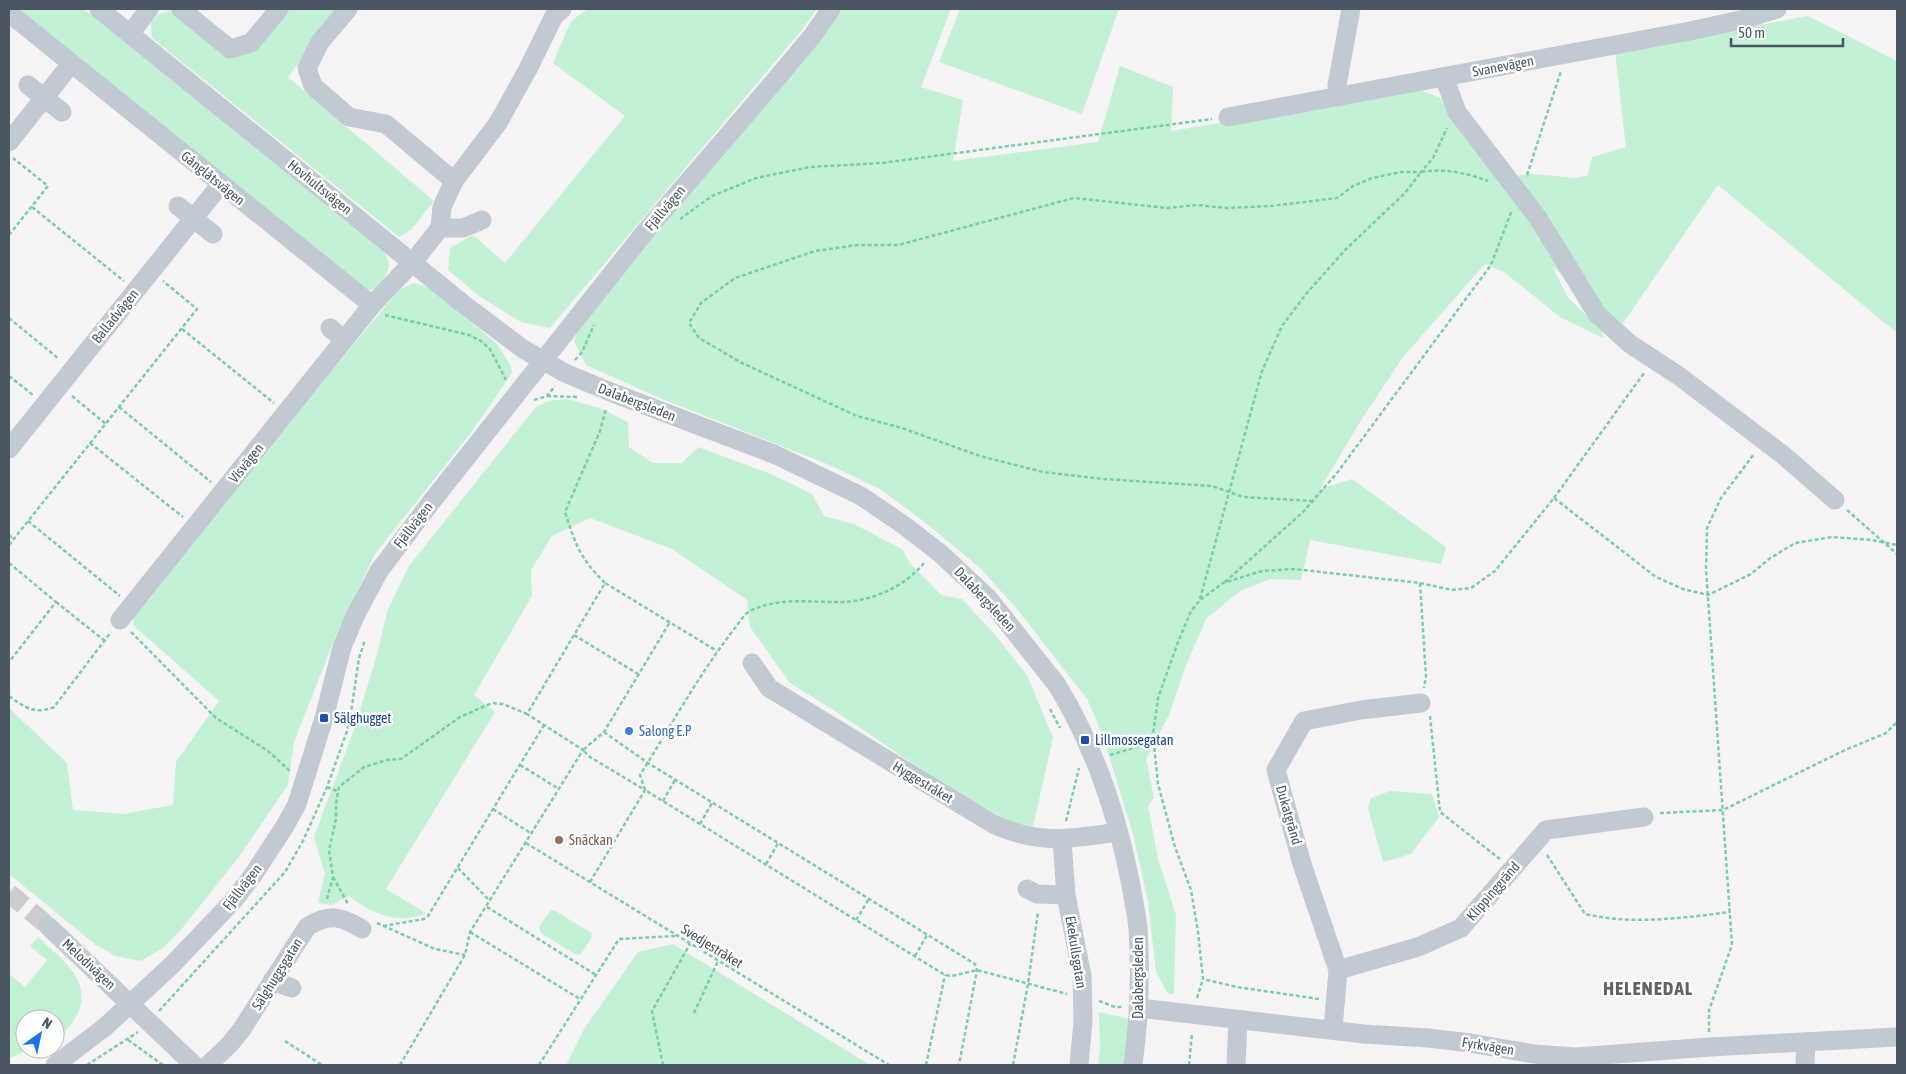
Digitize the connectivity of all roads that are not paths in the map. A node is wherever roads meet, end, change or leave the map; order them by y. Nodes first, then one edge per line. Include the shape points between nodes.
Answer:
1 (99, 9) edge
2 (149, 9) edge
3 (181, 9) edge
4 (279, 9) edge
5 (348, 9) edge
6 (562, 9) edge
7 (831, 9) edge
8 (1351, 9) edge
9 (1777, 9) edge
10 (9, 13) edge
11 (130, 34) junction
12 (71, 64) junction
13 (1444, 77) junction
14 (28, 85) dead end
15 (1339, 96) junction
16 (44, 98) junction
17 (62, 112) dead end
18 (1228, 117) road end
19 (9, 142) edge
20 (454, 181) junction
21 (221, 184) junction
22 (178, 206) dead end
23 (193, 219) junction
24 (482, 220) dead end
25 (440, 228) junction
26 (213, 234) dead end
27 (413, 262) junction
28 (372, 305) junction
29 (543, 361) junction
30 (9, 449) edge
31 (1835, 500) road end
32 (126, 613) road end
33 (752, 663) dead end
34 (1421, 703) road end
35 (1644, 817) road end
36 (1118, 832) junction
37 (1062, 840) junction
38 (1027, 889) dead end
39 (1066, 895) junction
40 (369, 925) road end
41 (48, 926) tunnel mouth
42 (1338, 970) junction
43 (272, 981) junction
44 (292, 988) dead end
45 (130, 1003) junction
46 (1139, 1008) junction
47 (1238, 1020) junction
48 (1333, 1029) junction
49 (1897, 1037) edge
50 (1806, 1042) junction
51 (1606, 1060) edge
52 (55, 1065) edge
53 (194, 1065) edge
54 (208, 1065) edge
55 (1079, 1065) edge
56 (1133, 1065) edge
57 (1236, 1065) edge
58 (1805, 1065) edge

1 - 11 street, Hovhultsvägen
2 - 11 street
3 - 4 street via 230,49 251,43
5 - 20 street via 320,42 307,68 313,86 349,117 386,124
6 - 20 street via 554,16 498,123
7 - 29 street, Fjällvägen via 801,49 644,232
8 - 15 street via 1336,85
9 - 13 street, Svanevägen via 1745,19
10 - 12 street, Gånglåtsvägen
11 - 27 street, Hovhultsvägen
12 - 16 street
12 - 21 street, Gånglåtsvägen
13 - 15 street, Svanevägen
13 - 31 street via 1457,112 1538,218 1598,314 1630,344 1679,376
14 - 16 street
15 - 18 street, Svanevägen
16 - 17 street
16 - 19 street
20 - 25 street via 442,207
21 - 23 street, Balladvägen
21 - 28 street, Gånglåtsvägen
22 - 23 street
23 - 26 street
23 - 30 street, Balladvägen
24 - 25 street via 463,228
25 - 27 street
27 - 28 street
27 - 29 street, Hovhultsvägen via 462,304
28 - 32 street, Visvägen via 337,334 286,412
29 - 36 street, Dalabergsleden via 608,391 776,454 861,496 941,554 988,598 1058,685 1094,760
29 - 45 street, Fjällvägen via 399,543 368,590 342,647 297,804 267,855 234,900
33 - 37 street, Hyggestråket via 769,688 828,734 921,791 1011,833
34 - 42 street, Dukatgränd via 1304,720 1276,770 1302,864
35 - 42 street, Klippinggränd via 1546,830 1462,928 1418,947
36 - 37 street, Hyggestråket
36 - 46 street, Dalabergsleden via 1138,928
37 - 39 street, Ekekullsgatan
38 - 39 street via 1038,894
39 - 55 street, Ekekullsgatan via 1080,957 1083,1021
40 - 43 street, Sälghuggsgatan via 334,916 318,919 307,926
41 - 45 street, Melodivägen
42 - 48 street, Dukatgränd
43 - 44 street
43 - 54 street, Sälghuggsgatan via 242,1029
45 - 52 street, Fjällvägen via 105,1027
45 - 53 street, Melodivägen
46 - 47 street, Fyrkvägen
46 - 56 street, Dalabergsleden
47 - 48 street, Fyrkvägen
47 - 57 street
48 - 51 street, Fyrkvägen via 1470,1042 1534,1054
49 - 50 street, Fyrkvägen
50 - 51 street, Fyrkvägen via 1710,1046
50 - 58 street

